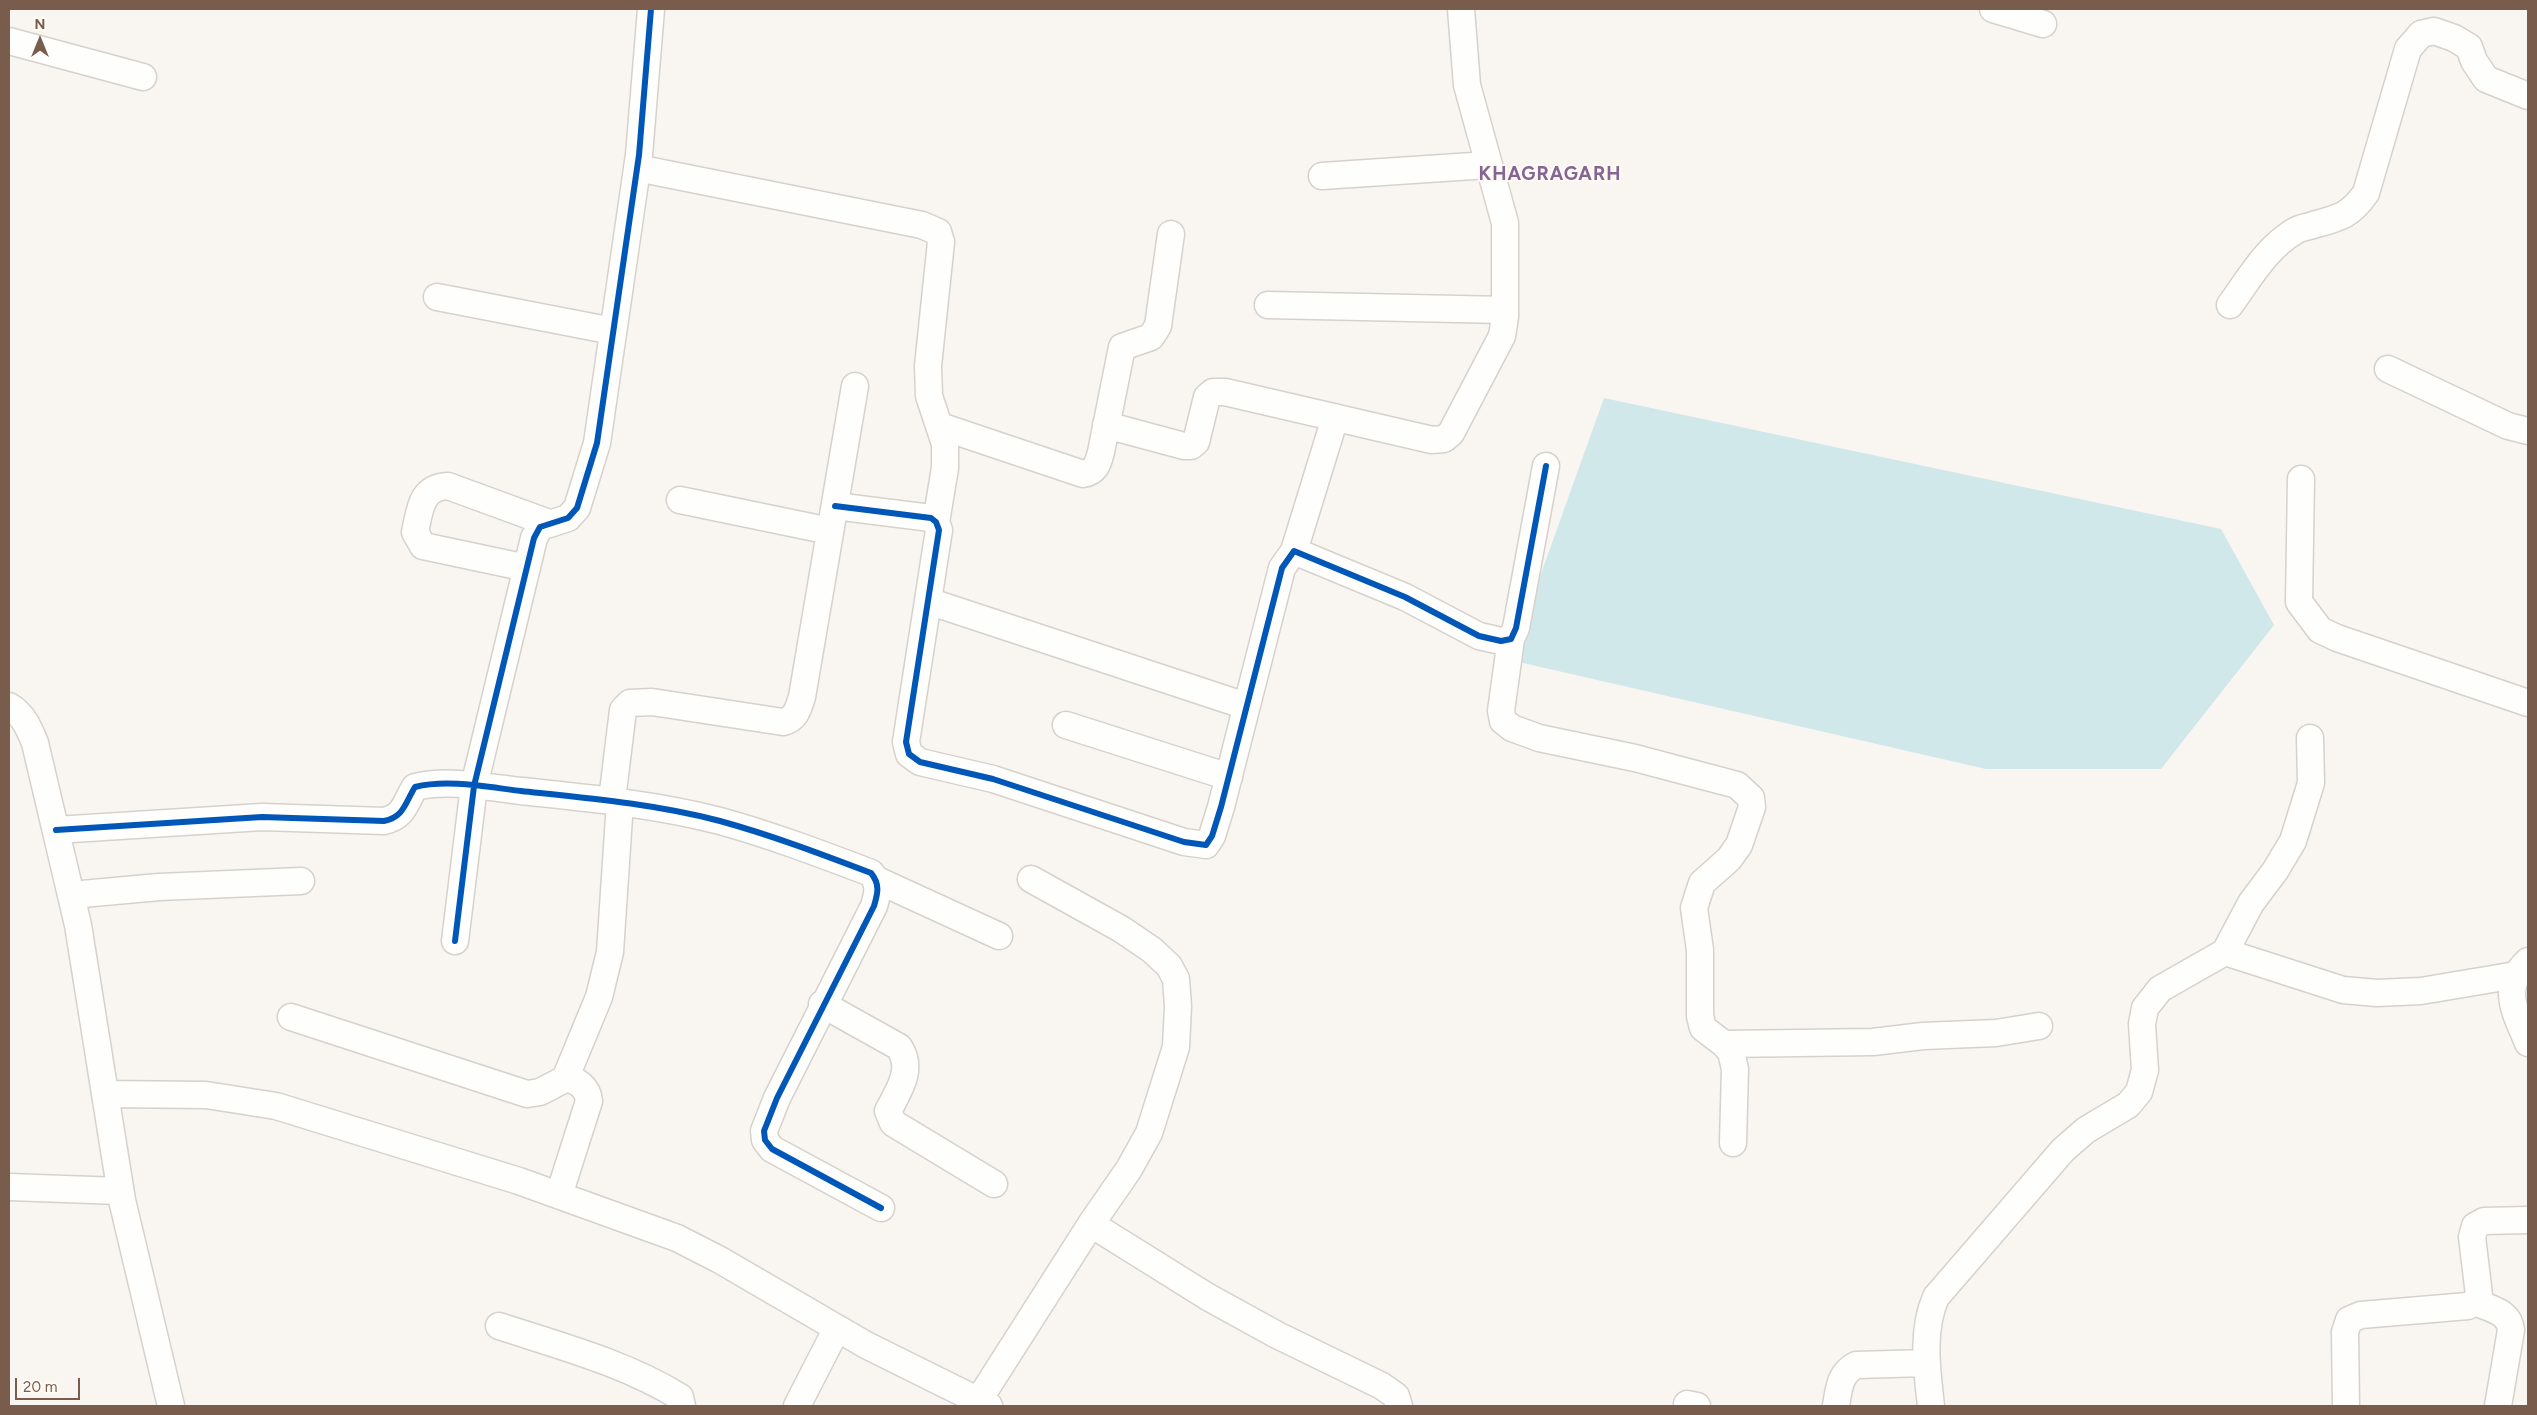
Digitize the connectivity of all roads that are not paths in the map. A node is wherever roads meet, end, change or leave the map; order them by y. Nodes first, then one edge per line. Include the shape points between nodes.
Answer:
1 (651, 9) edge
2 (1461, 9) edge
3 (1994, 9) edge
4 (2042, 24) dead end
5 (9, 41) edge
6 (143, 77) dead end
7 (2528, 96) edge
8 (1488, 165) junction
9 (637, 168) junction
10 (1322, 176) dead end
11 (1171, 234) dead end
12 (437, 297) dead end
13 (1268, 305) dead end
14 (2230, 305) dead end
15 (1505, 310) junction
16 (613, 331) junction
17 (2388, 369) dead end
18 (855, 386) dead end
19 (1335, 418) junction
20 (1106, 425) junction
21 (940, 426) junction
22 (2528, 431) edge
23 (1546, 466) dead end
24 (2301, 479) dead end
25 (680, 500) dead end
26 (834, 506) junction
27 (936, 522) junction
28 (549, 523) junction
29 (830, 531) junction
30 (1294, 551) junction
31 (527, 568) junction
32 (928, 601) junction
33 (1511, 639) junction
34 (2528, 703) edge
35 (9, 706) edge
36 (1246, 706) junction
37 (1066, 725) dead end
38 (2310, 738) dead end
39 (1229, 777) junction
40 (474, 786) junction
41 (616, 801) junction
42 (56, 830) junction
43 (1031, 879) dead end
44 (877, 880) junction
45 (301, 881) dead end
46 (71, 895) junction
47 (999, 936) dead end
48 (455, 941) dead end
49 (2225, 952) junction
50 (2522, 968) edge
51 (822, 1004) junction
52 (291, 1017) dead end
53 (2038, 1026) dead end
54 (2528, 1043) edge
55 (1724, 1044) junction
56 (565, 1079) junction
57 (105, 1094) junction
58 (1734, 1143) dead end
59 (994, 1184) dead end
60 (9, 1187) edge
61 (120, 1191) junction
62 (559, 1195) junction
63 (881, 1208) dead end
64 (2528, 1220) edge
65 (1091, 1224) junction
66 (2475, 1302) junction
67 (499, 1326) dead end
68 (837, 1328) junction
69 (1927, 1363) junction
70 (981, 1404) edge
71 (171, 1406) edge
72 (682, 1406) edge
73 (798, 1406) edge
74 (1399, 1406) edge
75 (1836, 1406) edge
76 (1931, 1406) edge
77 (2346, 1406) edge
78 (2498, 1406) edge

1 - 9 street
2 - 8 street via 1467,85
3 - 4 street
5 - 6 street
7 - 14 street via 2486,79 2469,48 2454,38 2434,31 2421,34 2408,48 2366,193 2355,208 2340,218 2297,230 2280,241
8 - 10 street
8 - 15 street via 1504,223
9 - 16 street
9 - 21 street via 922,224 938,232 941,242 928,366 929,396
11 - 20 street via 1158,326 1151,337 1122,347
12 - 16 street
13 - 15 street
15 - 19 street via 1502,336 1451,433 1444,439 1432,440
16 - 28 street via 596,443 577,508 568,518
17 - 22 street via 2508,426
18 - 26 street
19 - 20 street via 1213,392 1207,397 1196,442 1192,446
19 - 30 street
20 - 21 street via 1097,466 1090,473 1083,474
21 - 27 street via 945,444 945,468
23 - 33 street via 1516,628
24 - 34 street via 2299,602 2320,630
25 - 29 street
26 - 27 street via 931,518
26 - 29 street
27 - 32 street via 939,530
28 - 31 street via 540,527 534,538
28 - 31 street via 448,486 437,486 427,493 420,507 415,532 423,546
29 - 41 street via 802,697 796,714 789,721 782,722 652,702 630,703 623,710
30 - 33 street via 1405,598 1479,636 1500,641
30 - 36 street via 1282,568
31 - 40 street
32 - 36 street
32 - 39 street via 906,742 909,754 920,762 993,779 1184,842 1206,844 1212,836
33 - 55 street via 1501,711 1503,721 1512,728 1539,738 1635,758 1737,785 1751,798 1752,808 1739,845 1730,859 1702,883 1694,908 1700,950 1700,1016 1703,1028
35 - 42 street via 28,726 35,743
36 - 39 street
37 - 39 street
38 - 49 street via 2311,783 2293,841 2251,903
40 - 41 street
40 - 42 street via 414,787 402,813 395,819 384,821 262,817
40 - 48 street
41 - 44 street via 718,820 871,873
41 - 56 street via 610,952 599,997
42 - 46 street
43 - 65 street via 1152,950 1169,966 1176,979 1176,1047 1163,1093 1145,1140
44 - 47 street
44 - 51 street via 874,906
45 - 46 street via 169,886
46 - 57 street
49 - 50 street via 2343,990 2377,993 2421,991
49 - 69 street via 2160,989 2145,1008 2142,1024 2145,1070 2139,1092 2128,1105 2086,1130 2063,1150 1936,1296 1926,1324
50 - 54 street via 2511,1000
51 - 59 street via 899,1047 904,1054 904,1078 888,1111 893,1123
51 - 63 street via 776,1098 764,1131 765,1140 772,1148
52 - 56 street via 528,1094 540,1092
53 - 55 street via 1996,1033 1873,1042
55 - 58 street via 1731,1052 1735,1069
56 - 62 street via 577,1082 586,1091 589,1101
57 - 61 street
57 - 62 street via 206,1095 276,1106
60 - 61 street
61 - 71 street
62 - 68 street via 677,1238
64 - 66 street via 2484,1221 2475,1226 2472,1237 2479,1295
65 - 70 street
65 - 74 street via 1277,1335 1382,1386 1396,1396
66 - 77 street via 2468,1306 2361,1315 2349,1320 2345,1332
66 - 78 street via 2506,1315 2512,1330
67 - 72 street via 592,1356 666,1389 680,1397
68 - 70 street
68 - 73 street
69 - 75 street via 1856,1365 1846,1370 1841,1379
69 - 76 street

